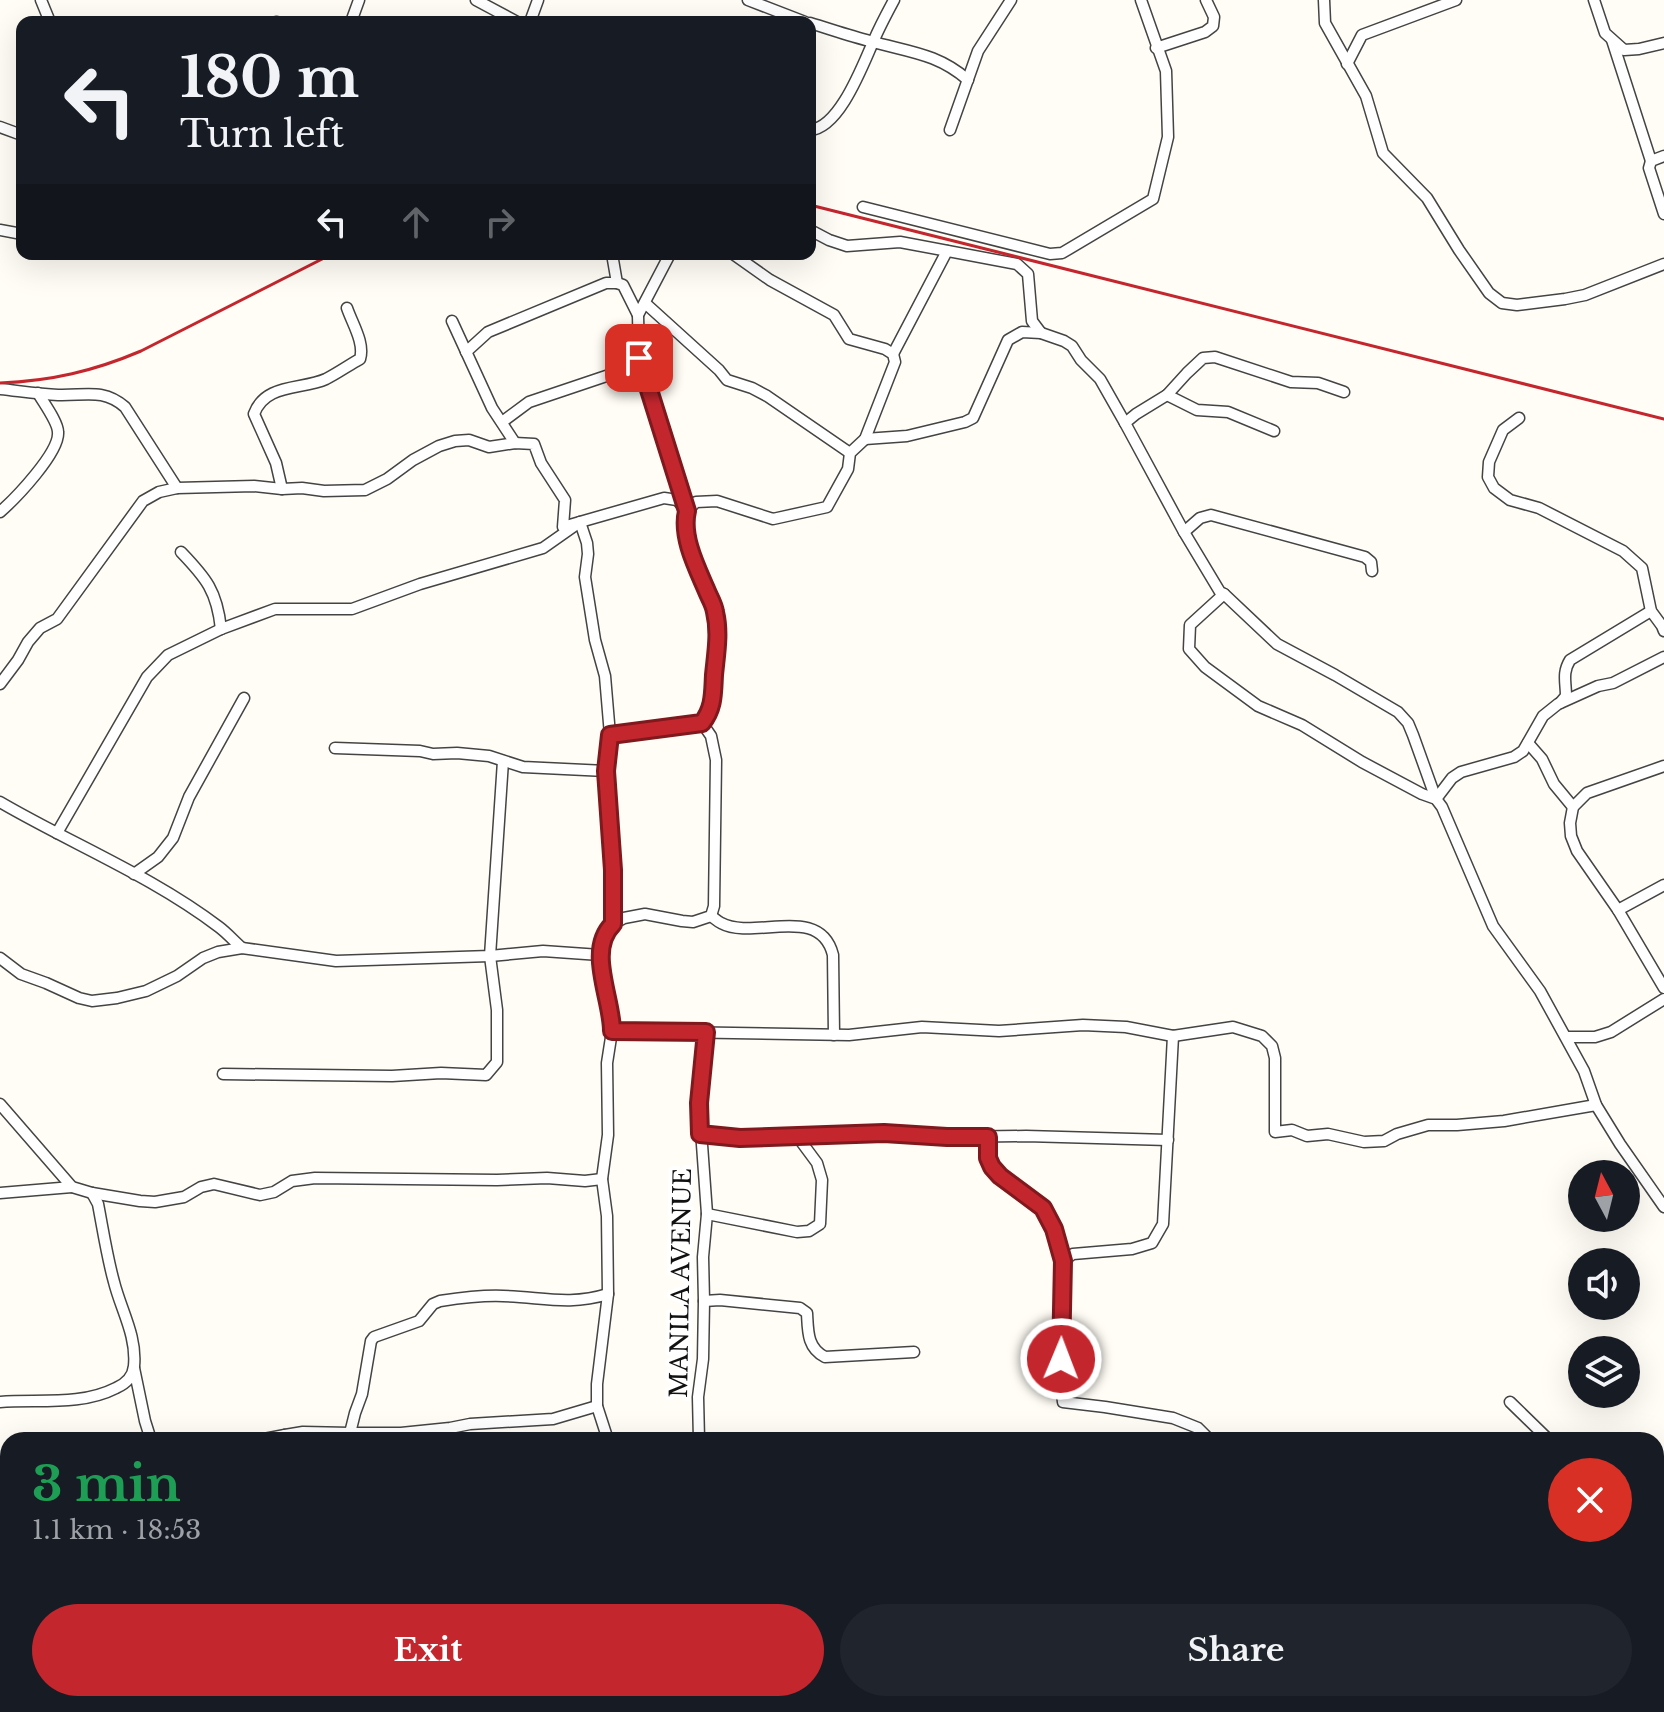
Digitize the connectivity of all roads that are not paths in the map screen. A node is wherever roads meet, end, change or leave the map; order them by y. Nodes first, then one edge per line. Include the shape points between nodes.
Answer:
1 (476, 0) edge
2 (748, 0) edge
3 (894, 0) edge
4 (1011, 0) edge
5 (1141, 0) edge
6 (1206, 0) edge
7 (1324, 0) edge
8 (1456, 0) edge
9 (1594, 0) edge
10 (506, 16) edge
11 (790, 16) edge
12 (816, 25) edge
13 (1612, 40) junction
14 (872, 42) junction
15 (1664, 43) edge
16 (1156, 48) junction
17 (1347, 64) junction
18 (968, 80) junction
19 (816, 129) edge
20 (950, 130) dead end
21 (1664, 156) edge
22 (1651, 161) junction
23 (863, 207) dead end
24 (1664, 214) edge
25 (816, 233) edge
26 (947, 251) junction
27 (613, 260) edge
28 (667, 260) edge
29 (742, 260) edge
30 (1664, 264) edge
31 (617, 283) junction
32 (645, 303) junction
33 (347, 308) dead end
34 (638, 315) junction
35 (452, 321) dead end
36 (1041, 333) junction
37 (466, 352) junction
38 (893, 354) junction
39 (639, 358) junction
40 (0, 389) edge
41 (1344, 392) dead end
42 (38, 393) junction
43 (1167, 395) junction
44 (1519, 418) dead end
45 (502, 422) junction
46 (1125, 423) junction
47 (1274, 431) dead end
48 (865, 439) junction
49 (515, 443) junction
50 (850, 453) junction
51 (177, 488) junction
52 (282, 489) junction
53 (687, 511) junction
54 (0, 512) edge
55 (580, 522) junction
56 (1184, 532) junction
57 (181, 552) dead end
58 (1372, 571) dead end
59 (1224, 594) junction
60 (1651, 611) junction
61 (221, 629) junction
62 (1664, 631) edge
63 (1664, 657) edge
64 (2, 676) edge
65 (244, 698) dead end
66 (1558, 704) junction
67 (702, 723) junction
68 (610, 735) junction
69 (1528, 743) junction
70 (335, 748) dead end
71 (503, 761) junction
72 (1664, 766) edge
73 (606, 771) junction
74 (1436, 799) junction
75 (0, 802) edge
76 (1573, 807) junction
77 (57, 833) junction
78 (134, 874) junction
79 (1664, 885) edge
80 (1618, 910) junction
81 (711, 916) junction
82 (613, 924) junction
83 (242, 948) junction
84 (600, 955) junction
85 (490, 956) junction
86 (0, 958) edge
87 (1664, 988) edge
88 (1664, 999) edge
89 (612, 1031) junction
90 (706, 1032) junction
91 (834, 1035) junction
92 (1173, 1036) junction
93 (1568, 1037) junction
94 (223, 1074) dead end
95 (0, 1104) edge
96 (1596, 1105) junction
97 (700, 1134) junction
98 (797, 1136) junction
99 (988, 1137) junction
100 (1168, 1140) junction
101 (602, 1179) junction
102 (72, 1187) junction
103 (0, 1193) edge
104 (92, 1193) junction
105 (1664, 1207) edge
106 (707, 1214) junction
107 (1063, 1261) junction
108 (608, 1294) junction
109 (704, 1301) junction
110 (914, 1352) dead end
111 (134, 1368) junction
112 (0, 1402) edge
113 (1510, 1402) dead end
114 (597, 1406) junction
115 (148, 1432) edge
116 (350, 1432) edge
117 (411, 1432) edge
118 (605, 1432) edge
119 (699, 1432) edge
120 (1202, 1432) edge
121 (1541, 1432) edge

1 - 10 street
2 - 11 street
3 - 14 street
4 - 18 street via 978,51
5 - 16 street
6 - 16 street via 1213,26
7 - 17 street via 1325,23
8 - 17 street via 1362,35
9 - 13 street
12 - 14 street
13 - 15 street via 1624,50
13 - 22 street
14 - 18 street via 928,55
14 - 19 street via 842,103
16 - 23 street via 1166,71 1168,137 1153,199 1062,253
17 - 30 street via 1366,96 1383,153 1427,198 1489,293 1502,303 1585,295
18 - 20 street
21 - 22 street
22 - 24 street
25 - 26 street via 847,246 900,242
26 - 36 street via 1017,264 1028,274 1032,321
26 - 38 street
27 - 31 street
28 - 32 street
29 - 38 street via 834,315 849,339
31 - 34 street
31 - 37 street via 488,332
32 - 34 street
32 - 50 street via 727,380 767,396
33 - 52 street via 361,346 360,359 323,381 284,388 264,400 254,414
34 - 39 street
35 - 37 street
36 - 46 street via 1072,346 1100,379
36 - 48 street via 1022,332 1008,340 973,418 907,436
37 - 45 street
38 - 48 street via 895,362
39 - 45 street via 630,368 529,402
39 - 53 street
40 - 42 street
41 - 43 street via 1318,383 1291,382 1215,357 1203,358
42 - 51 street via 113,397 125,407
42 - 54 street via 59,429 56,446
43 - 46 street
43 - 47 street via 1197,410 1228,412
44 - 60 street via 1503,430 1489,462 1494,488 1623,551 1642,568
45 - 49 street
46 - 56 street
48 - 50 street
49 - 52 street via 489,447 469,440 439,446 365,490
49 - 55 street via 534,444 565,500 563,527
50 - 53 street via 848,469 827,507 773,519 717,501 696,502
51 - 52 street
51 - 64 street via 143,501 57,619 40,628
53 - 55 street via 677,500 664,498
53 - 67 street via 686,530 715,610 717,630 713,701
55 - 61 street via 543,548 352,609 275,609
55 - 68 street via 587,543 585,577 605,676
56 - 58 street via 1211,515 1365,557
56 - 59 street
57 - 61 street via 205,577 219,607
59 - 74 street via 1277,644 1398,712 1408,723
59 - 74 street via 1190,625 1189,649 1205,667 1258,706
60 - 62 street
60 - 66 street via 1570,660 1564,676 1566,696
61 - 77 street via 168,655 147,677
63 - 66 street
65 - 78 street via 189,797 173,838
66 - 69 street via 1536,724
67 - 68 street
67 - 81 street via 716,760
68 - 73 street
69 - 74 street via 1514,757 1461,772
69 - 76 street
70 - 71 street via 457,753
71 - 73 street via 523,767
71 - 85 street
72 - 76 street via 1587,793
73 - 82 street
74 - 93 street via 1493,926
75 - 77 street
76 - 80 street via 1571,836 1577,851
77 - 78 street
78 - 83 street via 174,896
79 - 80 street
80 - 87 street
81 - 82 street via 693,922 645,914
81 - 91 street via 722,924 787,926 817,930 825,937 833,955
82 - 84 street
83 - 85 street via 336,961
83 - 86 street via 211,955 146,991 92,1001 21,974
84 - 85 street via 543,951
84 - 89 street
85 - 94 street via 497,1062 486,1075
88 - 93 street via 1611,1032
89 - 90 street
89 - 101 street
90 - 91 street
90 - 97 street, MANILA AVENUE
91 - 92 street via 922,1027 999,1031 1083,1025
92 - 96 street via 1233,1027 1262,1036 1275,1058 1275,1132 1384,1141 1428,1125 1504,1121
92 - 100 street
93 - 96 street
95 - 102 street
96 - 105 street
97 - 98 street
97 - 106 street, MANILA AVENUE
98 - 99 street
98 - 106 street via 817,1163 822,1180 820,1224 797,1232
99 - 100 street
99 - 107 street via 992,1167 1043,1208
100 - 107 street via 1163,1224 1152,1243 1073,1254
101 - 104 street via 315,1178 260,1195 214,1184 155,1202
101 - 108 street
102 - 103 street
102 - 104 street
104 - 111 street via 131,1333
106 - 109 street, MANILA AVENUE
107 - 120 street via 1063,1402 1173,1418
108 - 114 street
108 - 116 street via 574,1301 500,1296 433,1304 419,1321 371,1341
109 - 110 street via 800,1308 807,1313 810,1344 825,1357
109 - 119 street, MANILA AVENUE
111 - 112 street via 130,1379 97,1394
111 - 115 street
113 - 121 street
114 - 117 street via 553,1419
114 - 118 street

